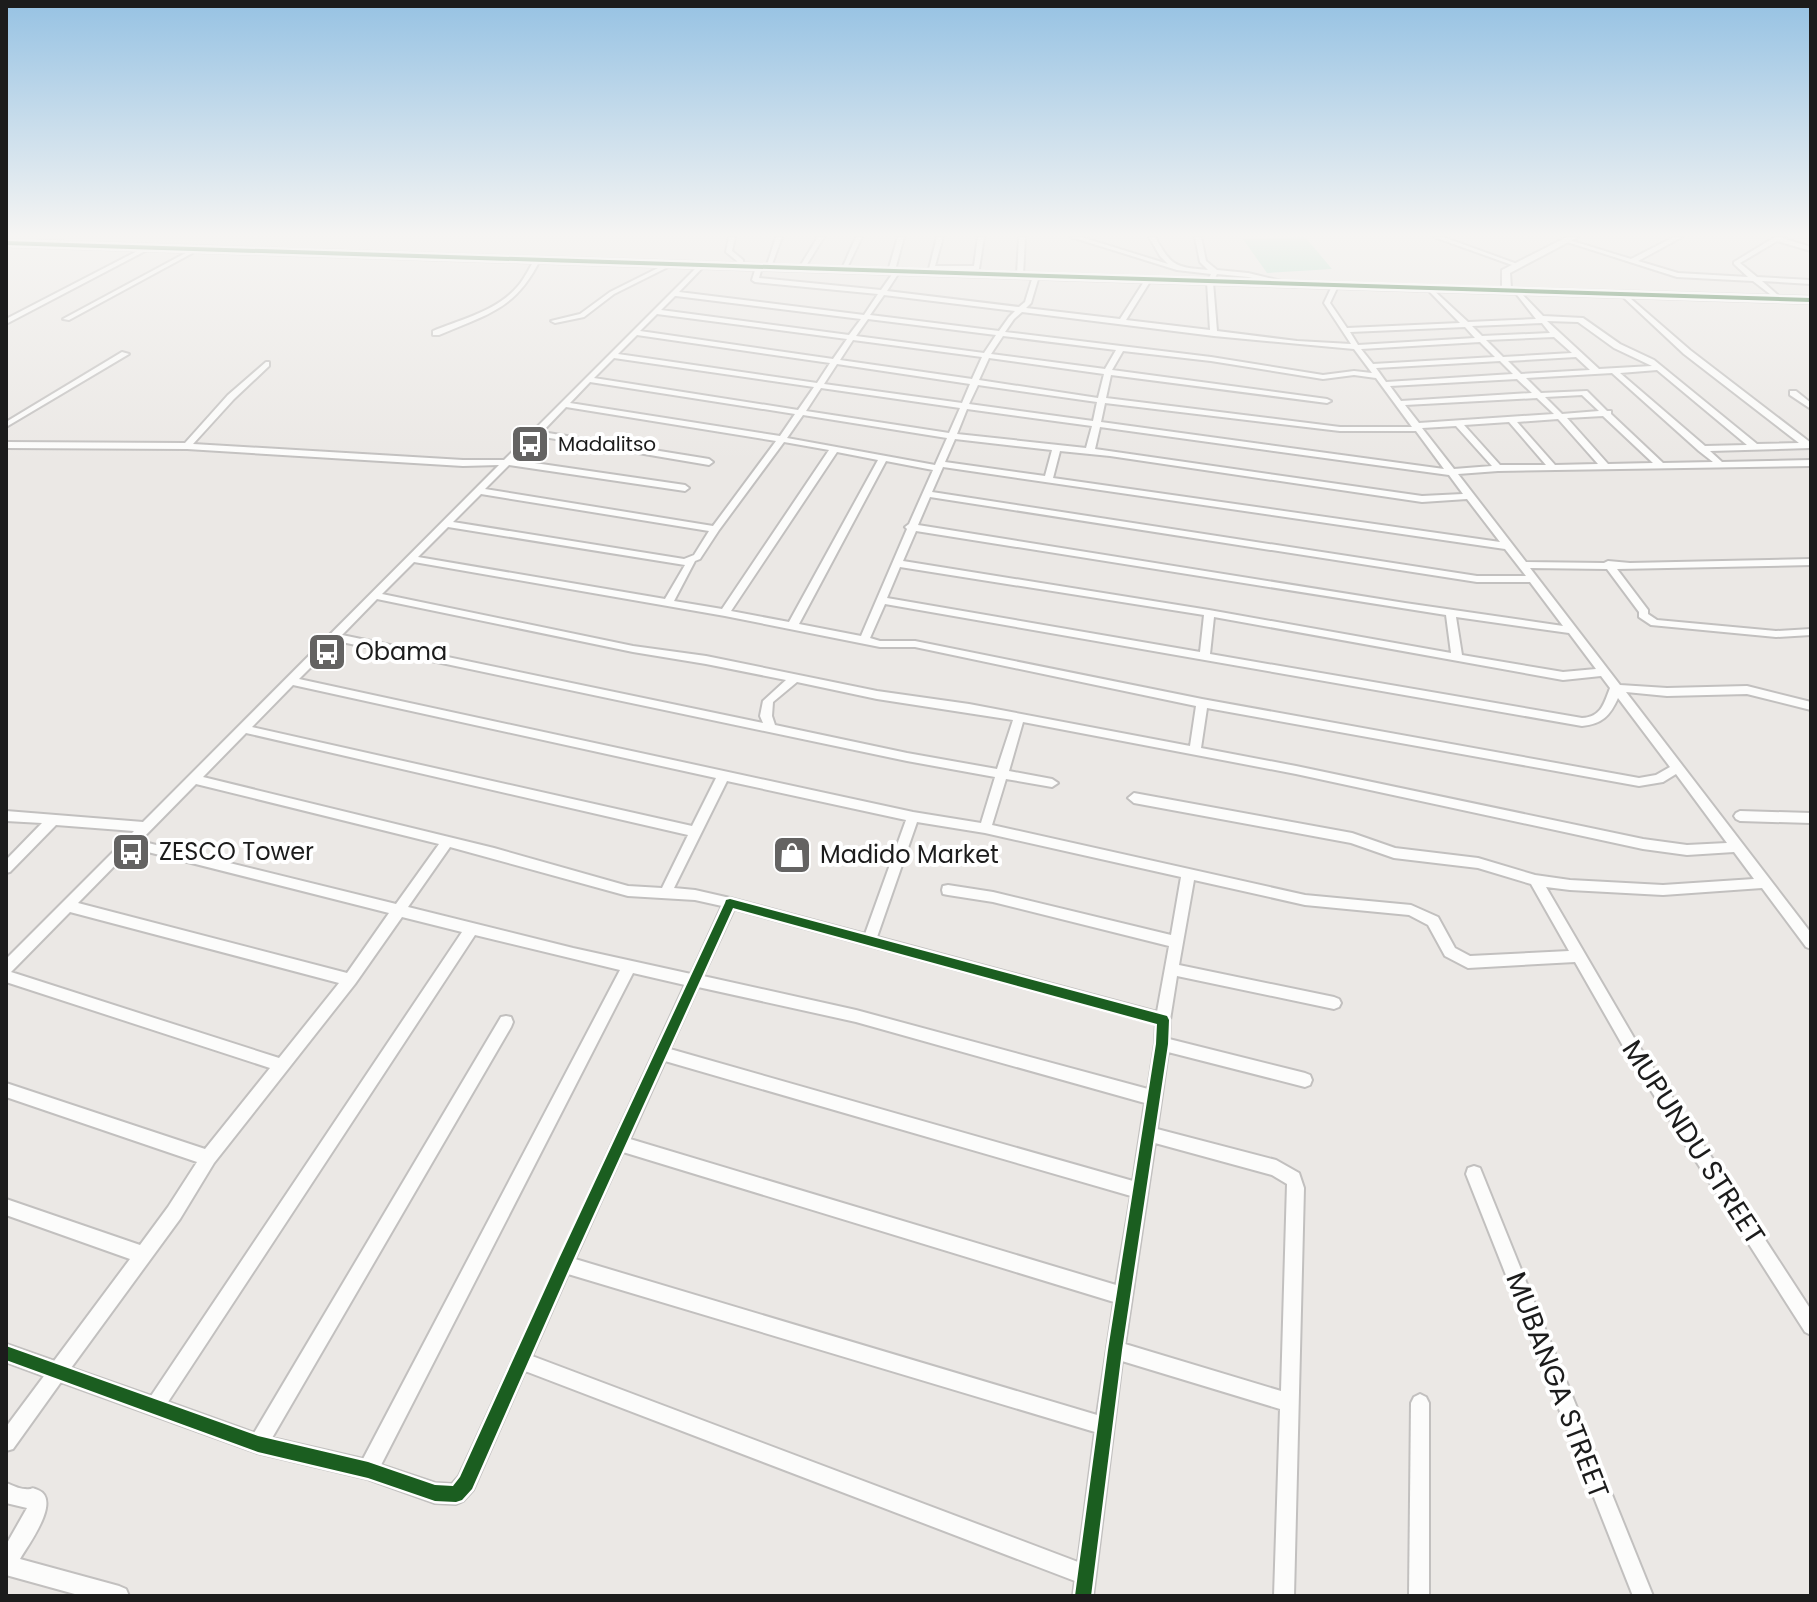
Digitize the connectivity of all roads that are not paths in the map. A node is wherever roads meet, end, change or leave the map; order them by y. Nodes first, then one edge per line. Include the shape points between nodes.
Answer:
1 (1020, 311) edge
2 (26, 312) edge
3 (80, 312) edge
4 (485, 312) edge
5 (588, 312) edge
6 (657, 312) joint
7 (828, 312) edge
8 (867, 312) edge
9 (1028, 312) edge
10 (1128, 312) edge
11 (1214, 312) edge
12 (1333, 312) edge
13 (1453, 312) edge
14 (1533, 312) edge
15 (1643, 312) edge
16 (864, 316) junction
17 (67, 319) dead end
18 (1541, 320) junction
19 (555, 321) dead end
20 (1122, 321) junction
21 (6, 322) edge
22 (1465, 324) junction
23 (1346, 330) junction
24 (436, 333) dead end
25 (637, 333) junction
26 (1002, 333) junction
27 (1214, 334) junction
28 (1556, 335) junction
29 (849, 339) junction
30 (1480, 339) junction
31 (1356, 347) junction
32 (1120, 349) junction
33 (125, 354) dead end
34 (1577, 355) junction
35 (614, 356) junction
36 (986, 356) junction
37 (1497, 357) junction
38 (834, 362) junction
39 (266, 364) dead end
40 (1370, 366) junction
41 (1660, 368) junction
42 (1613, 370) junction
43 (1108, 371) junction
44 (1596, 371) junction
45 (1519, 377) junction
46 (590, 380) junction
47 (977, 380) junction
48 (1381, 380) junction
49 (818, 387) junction
50 (1811, 393) edge
51 (1539, 397) junction
52 (1099, 400) junction
53 (1327, 401) dead end
54 (1399, 403) junction
55 (565, 405) junction
56 (964, 406) junction
57 (1811, 407) edge
58 (800, 413) junction
59 (1608, 413) junction
60 (1562, 418) junction
61 (1511, 420) junction
62 (1095, 422) junction
63 (1459, 424) junction
64 (6, 425) edge
65 (1417, 427) junction
66 (536, 433) junction
67 (952, 436) junction
68 (781, 439) junction
69 (6, 445) edge
70 (1809, 445) edge
71 (187, 446) junction
72 (1755, 447) junction
73 (835, 448) junction
74 (1057, 448) junction
75 (1702, 449) junction
76 (1090, 451) junction
77 (883, 459) junction
78 (507, 462) junction
79 (709, 462) dead end
80 (1811, 463) edge
81 (1721, 465) junction
82 (940, 466) junction
83 (1605, 466) junction
84 (1661, 466) junction
85 (1553, 467) junction
86 (1498, 468) junction
87 (1449, 472) junction
88 (1048, 481) junction
89 (685, 488) dead end
90 (479, 491) junction
91 (926, 494) junction
92 (1470, 496) junction
93 (445, 524) junction
94 (910, 527) junction
95 (715, 529) junction
96 (1506, 546) junction
97 (411, 559) junction
98 (691, 562) junction
99 (1811, 562) edge
100 (896, 563) junction
101 (1608, 564) junction
102 (1521, 565) junction
103 (1532, 579) junction
104 (377, 596) junction
105 (882, 600) junction
106 (667, 604) junction
107 (725, 613) junction
108 (1209, 613) junction
109 (1451, 614) junction
110 (793, 625) junction
111 (1570, 630) junction
112 (1811, 632) edge
113 (336, 637) junction
114 (864, 640) junction
115 (1205, 656) junction
116 (1457, 658) junction
117 (1604, 672) junction
118 (795, 678) junction
119 (292, 681) junction
120 (1616, 688) junction
121 (1202, 703) junction
122 (1811, 706) edge
123 (1019, 718) junction
124 (770, 727) junction
125 (245, 729) junction
126 (1195, 751) junction
127 (1677, 768) junction
128 (724, 775) junction
129 (1000, 775) junction
130 (194, 779) junction
131 (1052, 783) dead end
132 (1134, 798) dead end
133 (6, 816) edge
134 (1740, 816) dead end
135 (913, 817) junction
136 (1811, 818) edge
137 (53, 820) junction
138 (147, 827) junction
139 (985, 828) junction
140 (696, 832) junction
141 (447, 842) junction
142 (130, 843) junction
143 (1737, 847) junction
144 (6, 868) edge
145 (1188, 875) junction
146 (1535, 880) junction
147 (1765, 883) junction
148 (948, 890) dead end
149 (665, 894) junction
150 (730, 903) junction
151 (68, 906) junction
152 (399, 911) junction
153 (471, 930) junction
154 (870, 939) junction
155 (1176, 942) junction
156 (1811, 943) edge
157 (1579, 956) junction
158 (630, 965) junction
159 (6, 968) edge
160 (1172, 969) junction
161 (6, 976) edge
162 (694, 979) junction
163 (350, 980) junction
164 (1334, 1003) dead end
165 (1163, 1020) junction
166 (506, 1022) dead end
167 (1162, 1044) junction
168 (660, 1053) junction
169 (281, 1065) junction
170 (1305, 1080) dead end
171 (6, 1090) edge
172 (1154, 1098) junction
173 (1148, 1134) junction
174 (619, 1143) junction
175 (208, 1158) junction
176 (1474, 1174) dead end
177 (1140, 1191) junction
178 (6, 1207) edge
179 (141, 1254) junction
180 (564, 1264) junction
181 (1123, 1296) junction
182 (1811, 1326) edge
183 (1115, 1350) junction
184 (6, 1353) edge
185 (521, 1361) junction
186 (56, 1372) junction
187 (1289, 1403) junction
188 (1420, 1403) dead end
189 (154, 1407) junction
190 (1105, 1426) junction
191 (6, 1442) edge
192 (258, 1444) junction
193 (368, 1470) junction
194 (6, 1493) edge
195 (6, 1564) edge
196 (1085, 1575) junction
197 (119, 1596) edge
198 (1083, 1596) edge
199 (1284, 1596) edge
200 (1419, 1596) edge
201 (1643, 1596) edge

1 - 26 street
2 - 21 street
3 - 17 street
4 - 24 street
5 - 19 street
6 - 25 street
6 - 29 street
7 - 16 street
8 - 16 street
9 - 20 street
10 - 20 street
11 - 27 street
12 - 23 street
13 - 22 street
14 - 18 street
15 - 70 street
16 - 26 street
16 - 29 street
18 - 22 street
18 - 28 street
18 - 41 street via 1580,320
20 - 27 street
22 - 23 street
22 - 30 street
23 - 31 street
25 - 35 street
25 - 38 street
26 - 32 street
26 - 36 street
27 - 31 street
28 - 30 street
28 - 34 street
29 - 36 street
29 - 38 street
30 - 31 street
30 - 37 street
31 - 40 street
32 - 43 street
32 - 48 street
33 - 64 street
34 - 37 street
34 - 44 street
35 - 46 street
35 - 49 street
36 - 43 street
36 - 47 street
37 - 40 street
37 - 45 street
38 - 47 street
38 - 49 street
39 - 71 street
40 - 48 street
41 - 42 street
41 - 72 street
42 - 44 street
42 - 75 street
43 - 52 street
43 - 53 street
44 - 45 street
45 - 48 street
45 - 51 street
46 - 55 street
46 - 58 street
47 - 52 street
47 - 56 street
48 - 54 street
49 - 56 street
49 - 58 street
50 - 57 street via 1793,393
51 - 54 street
51 - 59 street via 1584,393
51 - 60 street
52 - 62 street
52 - 65 street via 1340,429
54 - 65 street
55 - 66 street
55 - 68 street
56 - 62 street
56 - 67 street
58 - 67 street
58 - 68 street
59 - 60 street
59 - 84 street
60 - 61 street
60 - 83 street
61 - 63 street
61 - 85 street
62 - 76 street
62 - 87 street
63 - 65 street
63 - 86 street
65 - 87 street
66 - 78 street
66 - 79 street
67 - 74 street
67 - 82 street
68 - 73 street
68 - 95 street
69 - 71 street
70 - 72 street
71 - 78 street
72 - 75 street
73 - 77 street
73 - 107 street
74 - 76 street
74 - 88 street
75 - 81 street
76 - 92 street via 1422,499
77 - 82 street
77 - 110 street
78 - 89 street
78 - 90 street
80 - 81 street
81 - 84 street
82 - 88 street
82 - 91 street
83 - 84 street
83 - 85 street
85 - 86 street
86 - 87 street
87 - 92 street
88 - 96 street
90 - 93 street
90 - 95 street
91 - 94 street
91 - 103 street via 1477,579
92 - 96 street
93 - 97 street
93 - 98 street
94 - 100 street
94 - 109 street
95 - 98 street
96 - 102 street
97 - 104 street
97 - 106 street
98 - 106 street
99 - 101 street
100 - 105 street
100 - 108 street
101 - 102 street
101 - 112 street via 1643,615 1655,623 1776,634
102 - 103 street
103 - 111 street
104 - 113 street
104 - 118 street
105 - 114 street
105 - 115 street
106 - 107 street
107 - 110 street
108 - 115 street
108 - 116 street
109 - 111 street
109 - 116 street
110 - 114 street
111 - 117 street
113 - 119 street
113 - 124 street
114 - 121 street via 915,644
115 - 120 street via 1582,722 1604,716
116 - 117 street via 1563,676
117 - 120 street
118 - 123 street
118 - 124 street via 768,701
119 - 125 street
119 - 128 street
120 - 122 street via 1747,690
120 - 127 street
121 - 126 street
121 - 127 street via 1639,782 1659,779
123 - 126 street
123 - 129 street
124 - 129 street
125 - 130 street
125 - 140 street
126 - 143 street via 1643,844 1687,850
127 - 143 street
128 - 135 street
128 - 140 street
129 - 131 street
129 - 139 street
130 - 138 street
130 - 141 street
132 - 146 street via 1352,838 1394,853 1478,863
133 - 137 street
134 - 136 street
135 - 139 street
135 - 154 street
137 - 138 street
137 - 144 street
138 - 142 street
139 - 145 street
140 - 149 street
141 - 149 street via 628,891
141 - 152 street
142 - 151 street
142 - 152 street
143 - 147 street
145 - 155 street
145 - 157 street via 1305,900 1411,910 1433,921 1450,952 1468,962
146 - 147 street via 1663,890
146 - 157 street, MUPUNDU STREET
147 - 156 street
148 - 155 street
149 - 150 street
150 - 154 street
150 - 162 street
151 - 159 street
151 - 163 street
152 - 153 street
152 - 163 street
153 - 158 street
153 - 189 street
154 - 165 street
155 - 160 street
157 - 182 street, MUPUNDU STREET via 1689,1141
158 - 162 street
158 - 193 street
160 - 164 street
160 - 165 street
161 - 169 street
162 - 168 street
162 - 172 street via 856,1016
163 - 169 street
165 - 167 street
166 - 192 street
167 - 170 street
167 - 172 street
168 - 174 street
168 - 177 street
169 - 175 street
171 - 175 street
172 - 173 street
173 - 177 street
173 - 187 street via 1276,1168 1293,1179
174 - 180 street
174 - 181 street
175 - 179 street
176 - 201 street, MUBANGA STREET
177 - 181 street
178 - 179 street
179 - 186 street
180 - 185 street
180 - 190 street
181 - 183 street
183 - 187 street
183 - 190 street
184 - 186 street
185 - 193 street via 466,1483 456,1494 435,1493
185 - 196 street
186 - 189 street
186 - 191 street
187 - 199 street
188 - 200 street
189 - 192 street
190 - 196 street
192 - 193 street
194 - 195 street via 34,1498 38,1508
195 - 197 street
196 - 198 street

